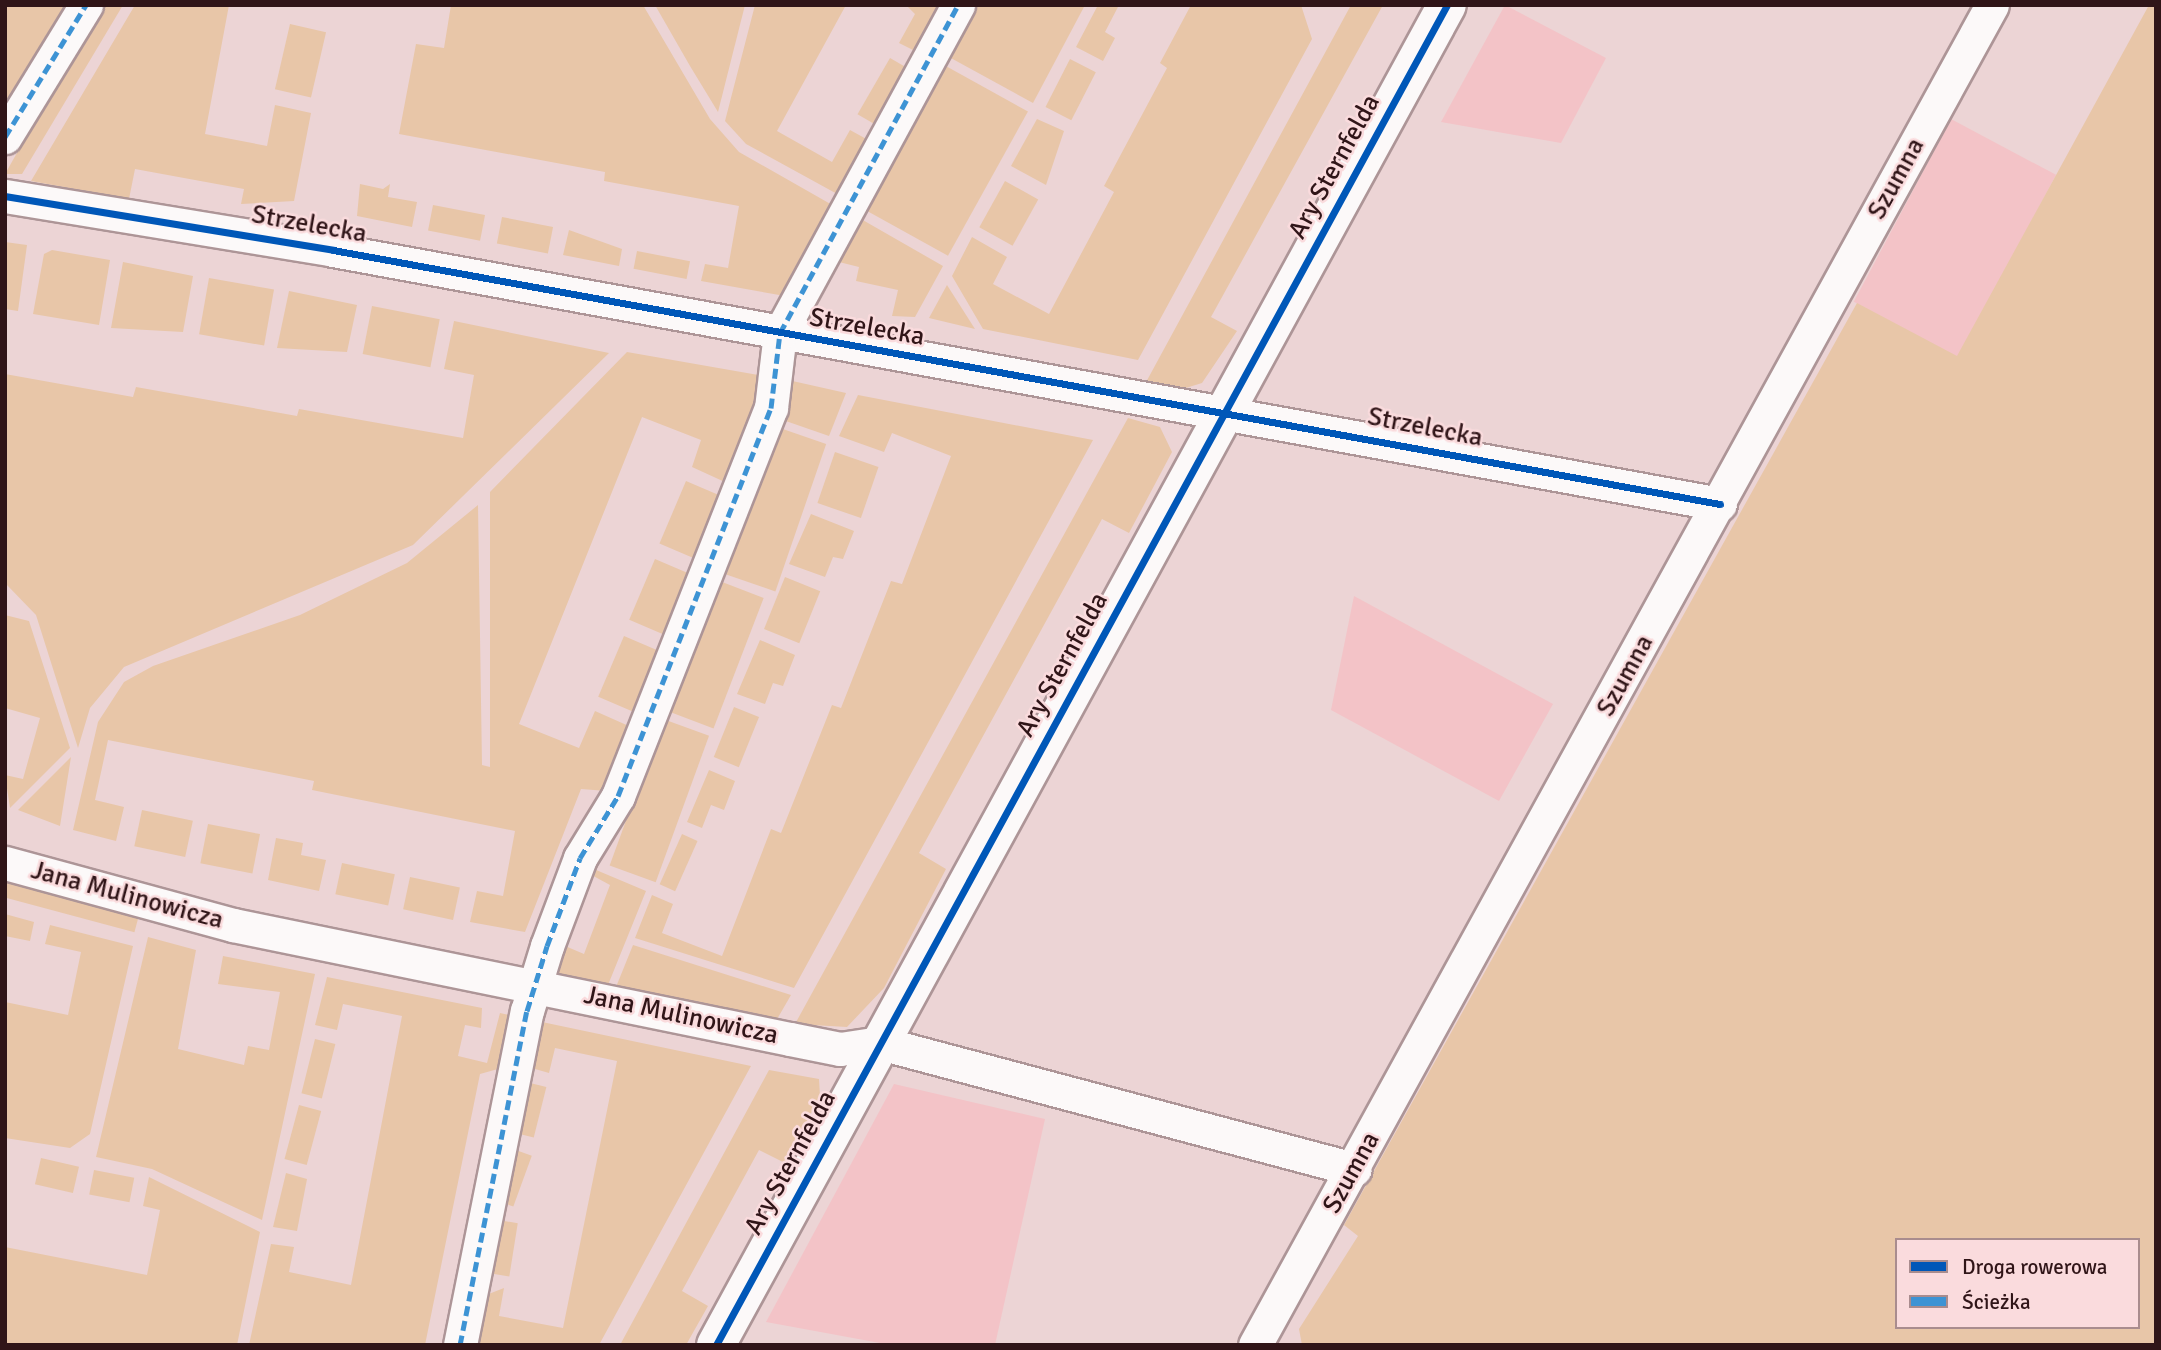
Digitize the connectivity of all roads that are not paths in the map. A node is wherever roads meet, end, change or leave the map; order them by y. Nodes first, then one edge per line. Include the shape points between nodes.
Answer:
1 (86, 5) edge
2 (958, 5) edge
3 (1447, 5) edge
4 (1992, 5) edge
5 (5, 137) edge
6 (5, 196) edge
7 (780, 333) junction
8 (1224, 413) junction
9 (1720, 504) junction
10 (5, 863) edge
11 (533, 984) junction
12 (880, 1042) junction
13 (1354, 1169) junction
14 (1259, 1343) edge
15 (460, 1345) edge
16 (716, 1345) edge

1 - 5 street
2 - 7 street
3 - 8 street, Ary Sternfelda
4 - 9 street, Szumna
6 - 7 street, Strzelecka via 333,250
7 - 8 street, Strzelecka
7 - 11 street via 771,408 618,796 580,858
8 - 9 street, Strzelecka
8 - 12 street, Ary Sternfelda
9 - 13 street, Szumna
10 - 11 street, Jana Mulinowicza via 233,925
11 - 12 street, Jana Mulinowicza via 840,1049
11 - 15 street
12 - 13 street, Jana Mulinowicza
12 - 16 street, Ary Sternfelda
13 - 14 street, Szumna

